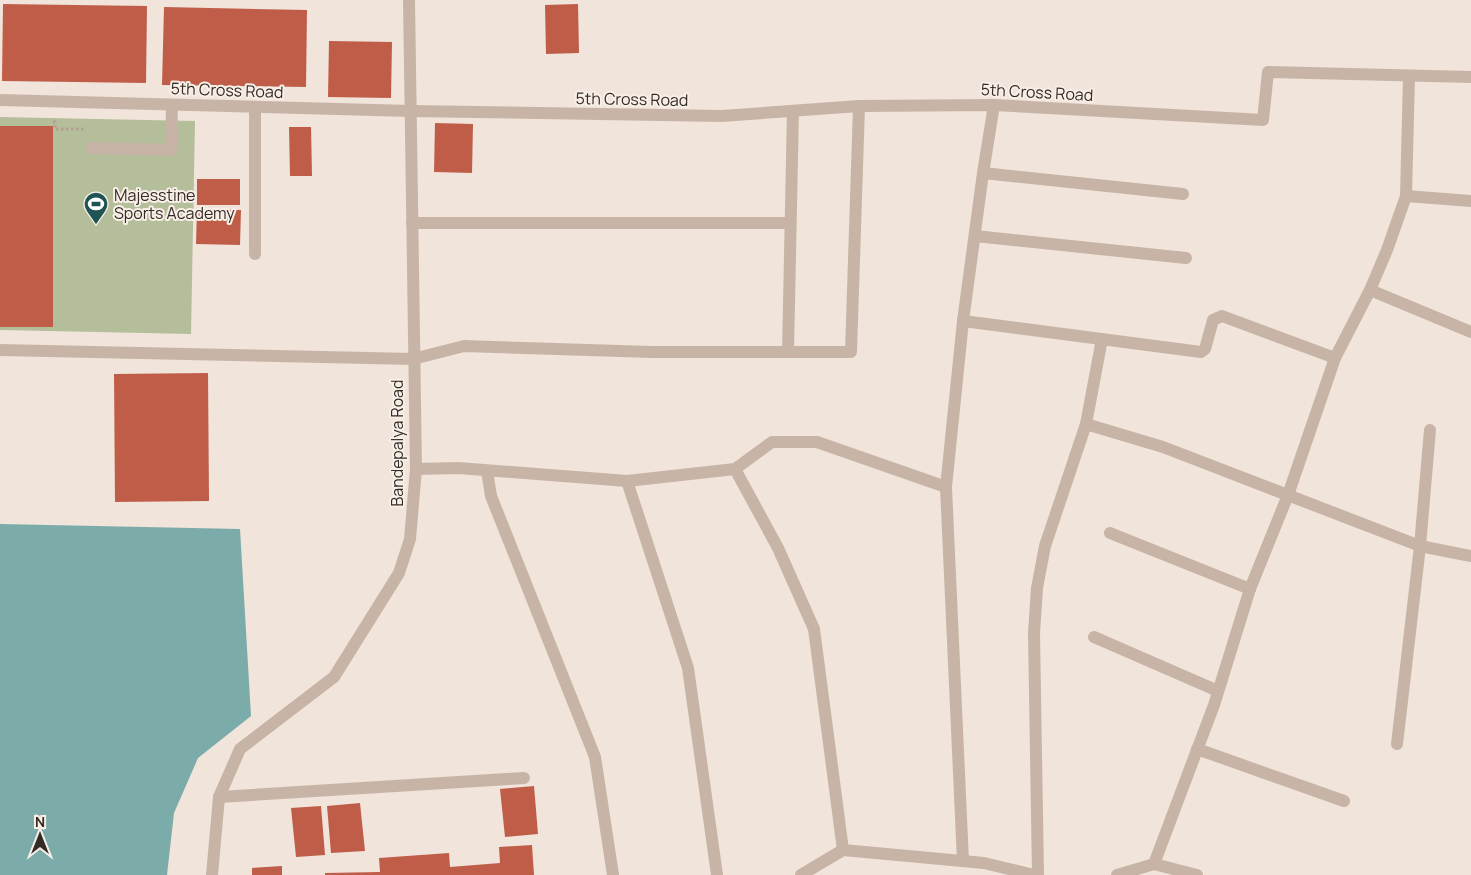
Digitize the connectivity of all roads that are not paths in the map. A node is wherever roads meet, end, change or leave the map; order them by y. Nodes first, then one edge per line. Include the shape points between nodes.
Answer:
1 (409, 0) edge
2 (1410, 76) junction
3 (1471, 78) edge
4 (0, 100) edge
5 (172, 105) junction
6 (994, 105) junction
7 (859, 106) junction
8 (255, 107) junction
9 (411, 111) junction
10 (793, 111) junction
11 (91, 148) road end
12 (983, 173) junction
13 (1183, 194) dead end
14 (1406, 196) junction
15 (1471, 201) edge
16 (790, 222) junction
17 (412, 223) junction
18 (974, 236) junction
19 (255, 254) dead end
20 (1186, 258) dead end
21 (1370, 290) junction
22 (963, 320) junction
23 (1471, 332) edge
24 (1102, 339) junction
25 (0, 350) edge
26 (788, 352) junction
27 (1335, 358) junction
28 (413, 359) junction
29 (1086, 424) junction
30 (1430, 430) dead end
31 (416, 469) junction
32 (735, 469) junction
33 (487, 471) junction
34 (627, 481) junction
35 (946, 487) junction
36 (1288, 494) junction
37 (1110, 533) dead end
38 (1420, 546) junction
39 (1471, 556) edge
40 (1250, 589) junction
41 (1094, 637) dead end
42 (1218, 691) junction
43 (1397, 744) dead end
44 (1197, 749) junction
45 (524, 778) dead end
46 (219, 797) junction
47 (1344, 801) dead end
48 (843, 850) junction
49 (963, 861) junction
50 (1154, 864) junction
51 (212, 875) edge
52 (612, 875) edge
53 (717, 875) edge
54 (801, 875) edge
55 (1034, 875) edge
56 (1038, 875) edge
57 (1117, 875) edge
58 (1197, 875) edge

1 - 9 street, Bandepalya Road
2 - 3 street
2 - 6 street, 5th Cross Road via 1268,72 1262,120
2 - 14 street
4 - 5 street, 5th Cross Road
5 - 8 street, 5th Cross Road
5 - 11 street via 171,150
6 - 7 street, 5th Cross Road
6 - 12 street
7 - 10 street, 5th Cross Road
7 - 26 street via 851,352
8 - 9 street, 5th Cross Road
8 - 19 street
9 - 10 street, 5th Cross Road via 722,116
9 - 17 street, Bandepalya Road
10 - 16 street
12 - 13 street
12 - 18 street
14 - 15 street
14 - 21 street
16 - 17 street
16 - 26 street
17 - 28 street, Bandepalya Road
18 - 20 street
18 - 22 street
21 - 23 street
21 - 27 street
22 - 24 street
22 - 35 street
24 - 27 street via 1200,352 1205,349 1214,320 1222,316
24 - 29 street
25 - 28 street
26 - 28 street via 652,352 464,346
27 - 36 street
28 - 31 street, Bandepalya Road
29 - 36 street via 1163,447
29 - 56 street via 1045,546 1037,588 1034,633
30 - 38 street
31 - 33 street
31 - 46 street, Bandepalya Road via 410,540 399,573 334,676 240,749
32 - 34 street
32 - 35 street via 772,442 817,442
32 - 48 street via 778,548 814,629
33 - 34 street
33 - 52 street via 491,496 595,757
34 - 53 street via 688,668
35 - 49 street
36 - 38 street
36 - 40 street
37 - 40 street
38 - 39 street
38 - 43 street
40 - 42 street
41 - 42 street
42 - 44 street
44 - 47 street
44 - 50 street
45 - 46 street
46 - 51 street, Bandepalya Road
48 - 49 street
48 - 54 street
49 - 55 street
50 - 57 street
50 - 58 street

